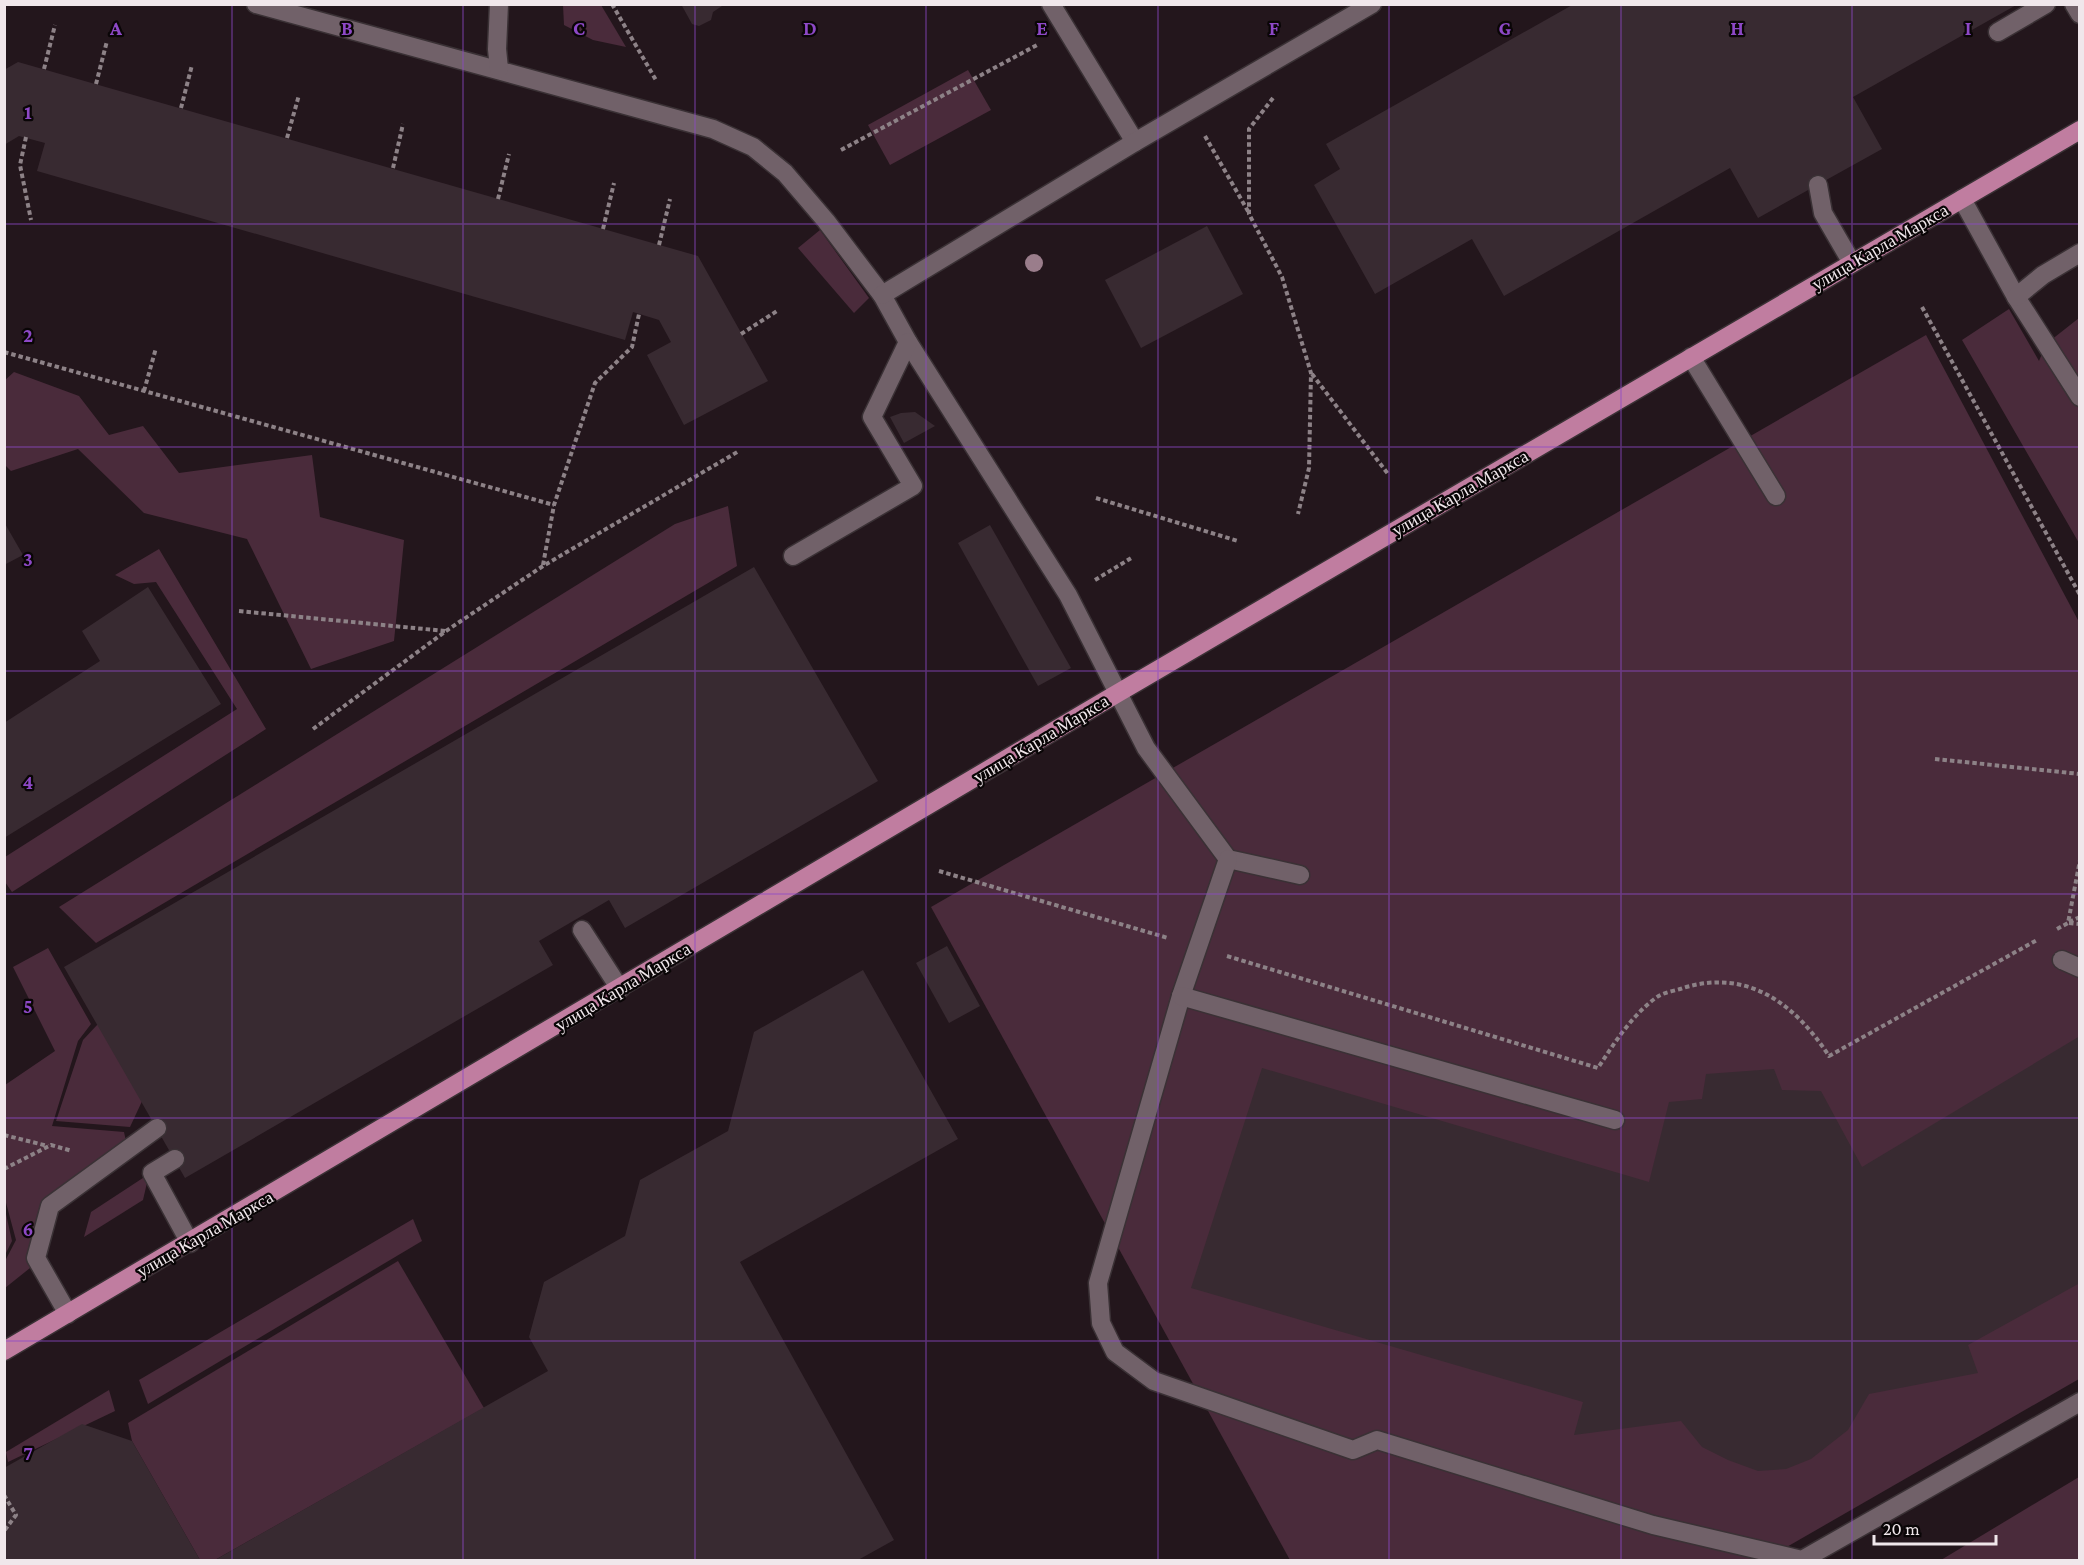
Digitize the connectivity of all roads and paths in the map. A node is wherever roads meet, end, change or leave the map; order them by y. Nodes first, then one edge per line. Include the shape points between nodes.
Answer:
1 (256, 4) edge
2 (499, 4) edge
3 (612, 4) edge
4 (1051, 4) edge
5 (1372, 4) edge
6 (2046, 4) edge
7 (2074, 4) edge
8 (2079, 14) edge
9 (55, 25) dead end
10 (1067, 29) junction
11 (1998, 32) dead end
12 (107, 41) dead end
13 (192, 65) dead end
14 (44, 69) dead end
15 (499, 69) junction
16 (96, 84) dead end
17 (662, 90) dead end
18 (1280, 90) dead end
19 (299, 95) dead end
20 (182, 108) dead end
21 (1190, 110) junction
22 (403, 124) dead end
23 (2079, 130) edge
24 (26, 137) dead end
25 (287, 138) dead end
26 (1135, 142) junction
27 (841, 150) dead end
28 (509, 154) dead end
29 (393, 168) dead end
30 (614, 183) dead end
31 (1818, 185) dead end
32 (498, 199) dead end
33 (670, 199) dead end
34 (1962, 199) junction
35 (1250, 214) junction
36 (31, 220) dead end
37 (603, 229) dead end
38 (659, 245) dead end
39 (2079, 253) edge
40 (1852, 263) junction
41 (882, 295) junction
42 (2016, 297) junction
43 (1922, 307) dead end
44 (777, 311) dead end
45 (639, 314) dead end
46 (741, 334) dead end
47 (908, 342) junction
48 (156, 348) dead end
49 (4, 352) edge
50 (1691, 357) junction
51 (1311, 373) junction
52 (144, 391) junction
53 (2079, 397) edge
54 (739, 451) dead end
55 (1388, 474) dead end
56 (1776, 496) dead end
57 (1096, 498) dead end
58 (554, 505) junction
59 (1298, 514) dead end
60 (1238, 541) dead end
61 (793, 556) dead end
62 (1133, 557) dead end
63 (543, 566) junction
64 (1068, 595) junction
65 (2079, 595) edge
66 (239, 611) dead end
67 (446, 632) junction
68 (1118, 693) junction
69 (313, 729) dead end
70 (1935, 759) dead end
71 (2079, 774) edge
72 (1228, 859) junction
73 (2079, 860) edge
74 (939, 872) dead end
75 (1300, 875) dead end
76 (2079, 917) edge
77 (2068, 923) junction
78 (2079, 924) edge
79 (582, 930) dead end
80 (1197, 947) junction
81 (2062, 960) dead end
82 (2079, 968) edge
83 (620, 989) junction
84 (1181, 996) junction
85 (1615, 1120) dead end
86 (157, 1128) dead end
87 (4, 1134) edge
88 (48, 1146) junction
89 (175, 1159) dead end
90 (110, 1162) junction
91 (4, 1169) edge
92 (190, 1243) junction
93 (68, 1314) junction
94 (4, 1351) edge
95 (2079, 1402) edge
96 (4, 1495) edge
97 (4, 1531) edge

1 - 15 street
2 - 15 street
3 - 17 path
4 - 10 street
5 - 21 street
6 - 11 street
7 - 8 street
9 - 14 path
10 - 26 street
10 - 27 path
12 - 16 path
13 - 20 path
15 - 41 street via 713,129 753,147 785,173
18 - 35 path via 1249,129
19 - 25 path
21 - 26 street
21 - 35 path
22 - 29 path
23 - 34 main road, улица Карла Маркса
24 - 36 path via 20,165
26 - 41 street
28 - 32 path
30 - 37 path
31 - 40 street via 1823,213
33 - 38 path
34 - 40 main road, улица Карла Маркса
34 - 42 street
35 - 51 path via 1282,277
39 - 42 street
40 - 50 main road, улица Карла Маркса
41 - 47 street
42 - 53 street
43 - 65 path
44 - 46 path
45 - 58 path via 632,347 595,383
47 - 61 street via 872,417 913,486
47 - 64 street
48 - 52 path
49 - 52 path
50 - 56 street
50 - 68 main road, улица Карла Маркса
51 - 55 path
51 - 59 path via 1309,468
52 - 58 path
54 - 63 path
57 - 60 path
58 - 63 path
62 - 64 path
63 - 67 path
64 - 68 street
66 - 67 path
67 - 69 path
68 - 72 street via 1146,748
68 - 83 main road, улица Карла Маркса
70 - 71 path
72 - 75 street
72 - 80 street
73 - 77 path
74 - 80 path
76 - 77 path
77 - 78 path
77 - 80 path via 1829,1056 1810,1027 1781,1001 1743,983 1698,984 1658,996 1621,1032 1598,1068
79 - 83 street
80 - 84 street
81 - 82 street
83 - 92 main road, улица Карла Маркса
84 - 85 street
84 - 95 street via 1098,1283 1101,1323 1115,1352 1154,1381 1353,1450 1377,1440 1653,1525 1802,1560
86 - 90 street
87 - 88 path
88 - 90 path
88 - 91 path
89 - 92 street via 152,1173
90 - 93 street via 50,1206 41,1237 36,1258
92 - 93 main road, улица Карла Маркса
93 - 94 main road, улица Карла Маркса
96 - 97 path via 16,1515

